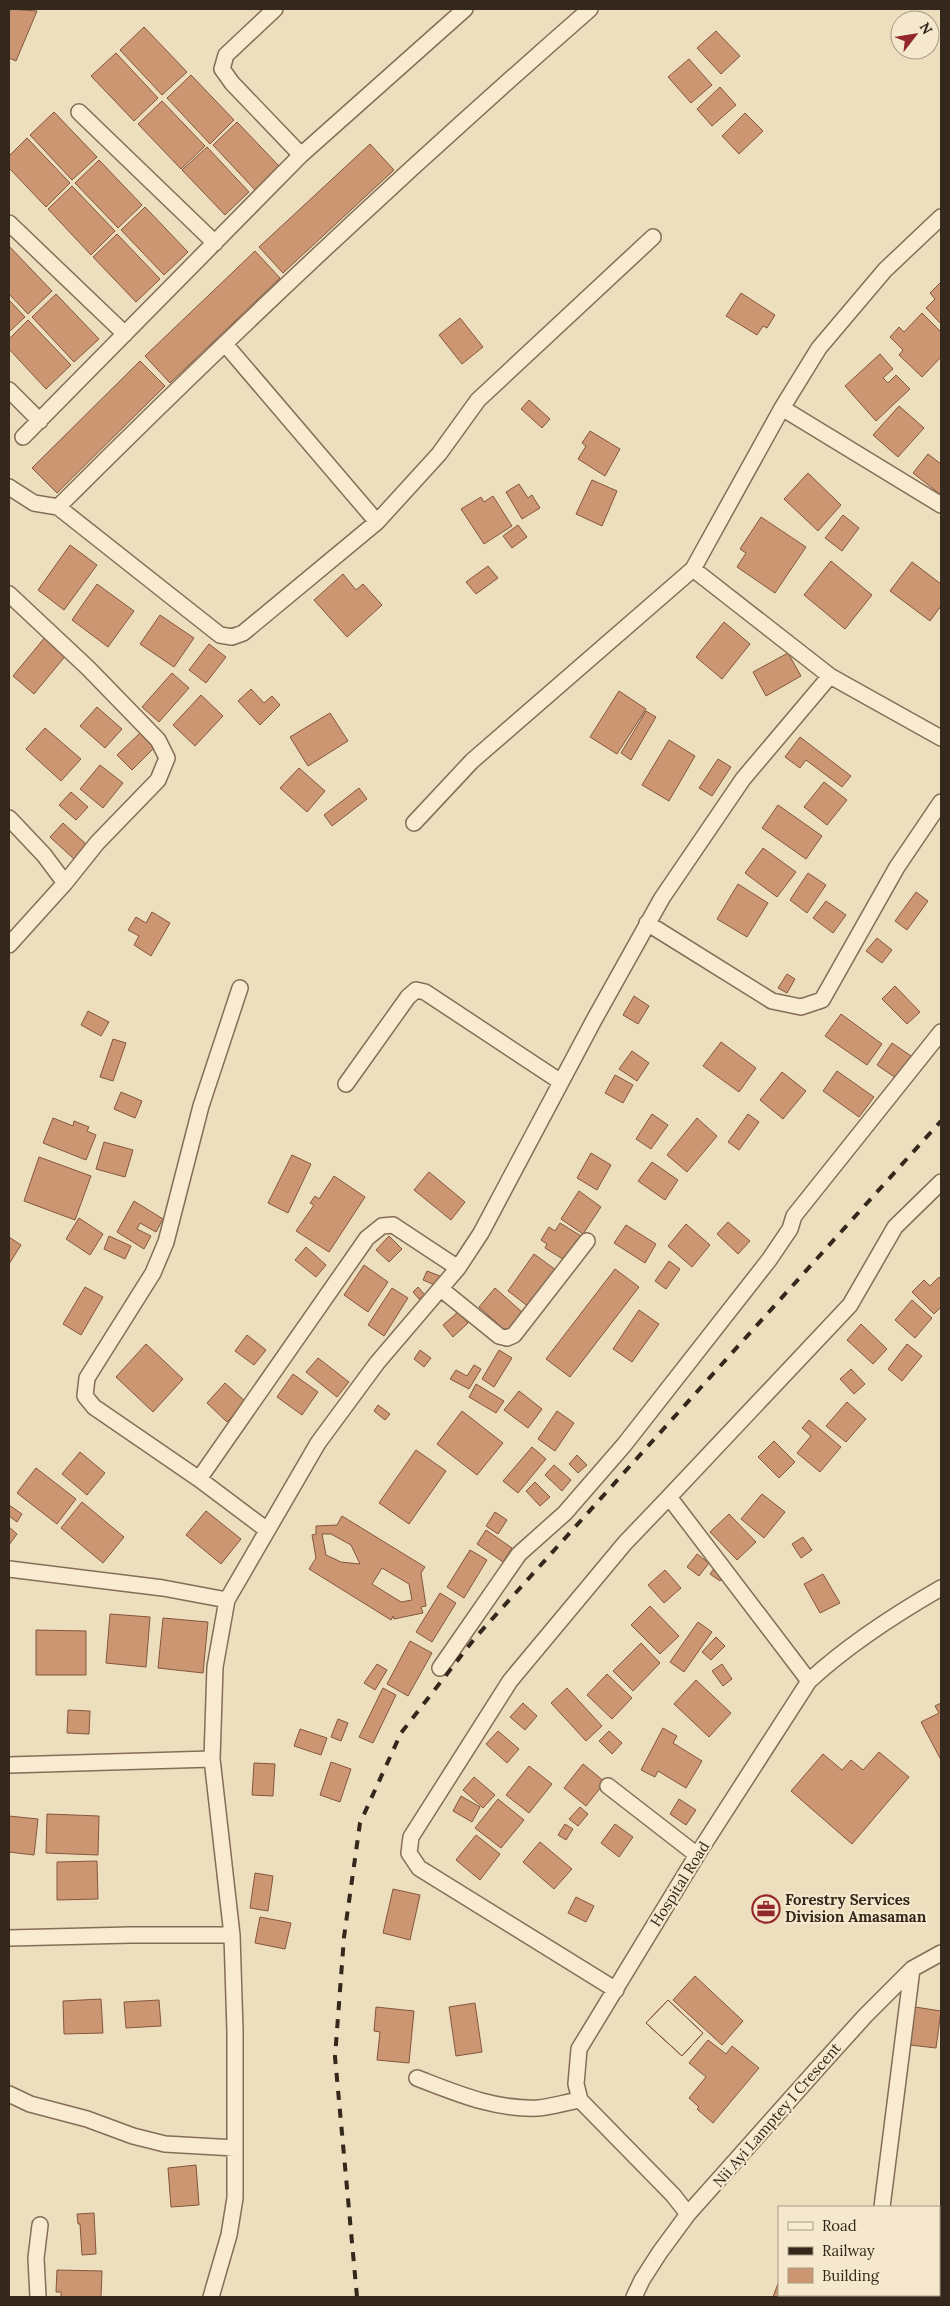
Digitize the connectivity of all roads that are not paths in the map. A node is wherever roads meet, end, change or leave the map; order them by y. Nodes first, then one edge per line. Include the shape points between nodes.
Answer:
1 (275, 9) edge
2 (465, 9) edge
3 (590, 9) edge
4 (79, 112) dead end
5 (301, 156) junction
6 (941, 217) edge
7 (9, 223) edge
8 (653, 237) dead end
9 (215, 243) junction
10 (125, 334) junction
11 (225, 344) junction
12 (9, 390) edge
13 (782, 408) junction
14 (40, 421) junction
15 (23, 437) dead end
16 (9, 487) edge
17 (941, 505) edge
18 (58, 506) junction
19 (377, 522) junction
20 (693, 569) junction
21 (9, 594) edge
22 (830, 676) junction
23 (941, 738) edge
24 (941, 802) edge
25 (9, 818) edge
26 (414, 823) dead end
27 (65, 883) junction
28 (647, 923) junction
29 (9, 945) edge
30 (240, 988) dead end
31 (941, 1032) edge
32 (561, 1082) junction
33 (346, 1084) dead end
34 (941, 1182) edge
35 (587, 1241) dead end
36 (458, 1268) junction
37 (440, 1288) junction
38 (198, 1479) junction
39 (669, 1497) junction
40 (267, 1530) junction
41 (9, 1568) edge
42 (941, 1588) edge
43 (227, 1600) junction
44 (440, 1668) dead end
45 (809, 1681) junction
46 (212, 1759) junction
47 (9, 1764) edge
48 (608, 1786) dead end
49 (697, 1855) junction
50 (232, 1935) junction
51 (9, 1938) edge
52 (941, 1952) edge
53 (912, 1969) junction
54 (616, 1990) junction
55 (417, 2078) dead end
56 (9, 2094) edge
57 (580, 2100) junction
58 (235, 2148) junction
59 (882, 2206) edge
60 (688, 2214) junction
61 (40, 2225) dead end
62 (38, 2297) edge
63 (211, 2297) edge
64 (634, 2297) edge

1 - 5 street via 226,55 222,69
2 - 5 street
3 - 11 street via 359,216
4 - 9 street
5 - 9 street
6 - 13 street via 885,270 819,348
7 - 10 street
8 - 19 street via 478,400 439,454
9 - 10 street
10 - 14 street
11 - 18 street
11 - 19 street
12 - 14 street
13 - 17 street
13 - 20 street
14 - 15 street
16 - 18 street via 34,503
18 - 19 street via 220,635 232,637 243,633
20 - 22 street
20 - 26 street via 472,761
21 - 27 street via 95,674 158,740 167,758 158,780
22 - 23 street
22 - 28 street via 743,779
24 - 28 street via 897,867 822,1000 801,1007 772,1001
25 - 27 street
27 - 29 street
28 - 32 street
30 - 38 street via 201,1106 166,1242 153,1273 87,1378 85,1396 94,1407
31 - 44 street via 794,1216 790,1229 769,1260 624,1445 565,1513 519,1554
32 - 33 street via 425,992 416,990 408,996
32 - 36 street via 481,1233
34 - 39 street via 895,1227 850,1305
35 - 37 street via 514,1335 507,1338 500,1336
36 - 37 street
36 - 38 street via 392,1225 382,1226 367,1238
37 - 40 street via 377,1363 318,1443
38 - 40 street
39 - 45 street
39 - 54 street via 625,1543 510,1681 411,1837 409,1853 419,1868
40 - 43 street
41 - 43 street via 164,1588
42 - 45 street, Hospital Road via 870,1632
43 - 46 street via 215,1667
45 - 49 street, Hospital Road
46 - 47 street
46 - 50 street
48 - 49 street
49 - 54 street, Hospital Road
50 - 51 street
50 - 58 street
52 - 53 street, Nii Ayi Lamptey I Crescent
53 - 59 street
53 - 60 street, Nii Ayi Lamptey I Crescent via 864,2016
54 - 57 street, Hospital Road via 579,2049 576,2084
55 - 57 street via 506,2107 540,2108
56 - 58 street via 30,2104 164,2144
57 - 60 street
58 - 63 street via 235,2198 230,2235
60 - 64 street, Nii Ayi Lamptey I Crescent via 660,2252
61 - 62 street via 36,2258

